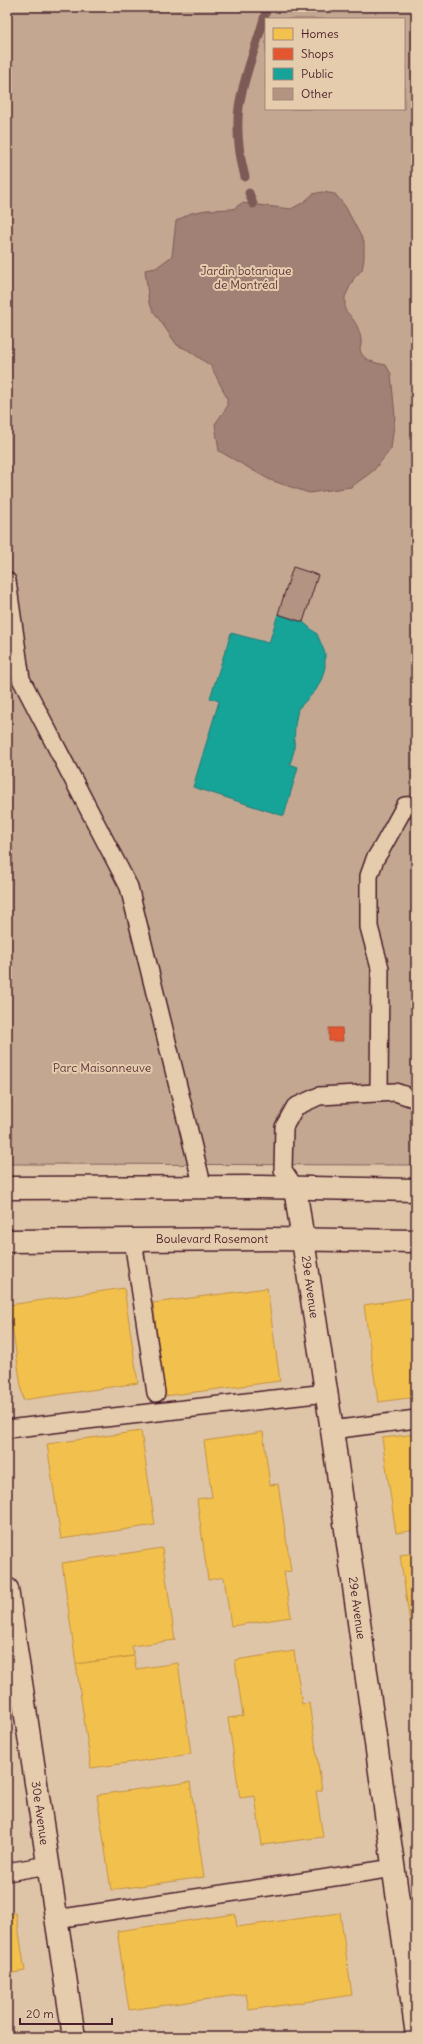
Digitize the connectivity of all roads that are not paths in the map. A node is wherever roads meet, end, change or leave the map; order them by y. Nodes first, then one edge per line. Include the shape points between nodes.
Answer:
1 (7, 581) edge
2 (14, 676) edge
3 (416, 805) edge
4 (379, 1093) junction
5 (416, 1099) edge
6 (7, 1188) edge
7 (203, 1188) junction
8 (295, 1188) junction
9 (416, 1190) edge
10 (304, 1239) junction
11 (133, 1240) junction
12 (7, 1241) edge
13 (416, 1241) edge
14 (326, 1392) junction
15 (156, 1393) dead end
16 (416, 1419) edge
17 (7, 1429) edge
18 (332, 1430) junction
19 (7, 1589) edge
20 (48, 1865) junction
21 (394, 1868) junction
22 (7, 1872) edge
23 (408, 1908) edge
24 (56, 1920) junction
25 (416, 2028) edge
26 (74, 2037) edge

1 - 2 lane
2 - 7 lane via 129,887
3 - 4 lane via 405,806 375,859 369,876 369,927 380,968
4 - 5 lane via 396,1092
4 - 8 lane via 319,1096 296,1107 284,1126 283,1148 283,1170
6 - 7 street
7 - 8 street
8 - 9 street
8 - 10 street, 29e Avenue
10 - 11 street, Boulevard Rosemont
10 - 13 street, Boulevard Rosemont
10 - 14 street, 29e Avenue
11 - 12 street, Boulevard Rosemont
11 - 15 lane
14 - 17 lane
14 - 18 street, 29e Avenue
16 - 18 lane
18 - 21 street, 29e Avenue
19 - 20 street, 30e Avenue
20 - 22 lane
20 - 24 street, 30e Avenue
21 - 23 street, 29e Avenue
21 - 24 lane
23 - 25 street, 29e Avenue
24 - 26 street, 30e Avenue

